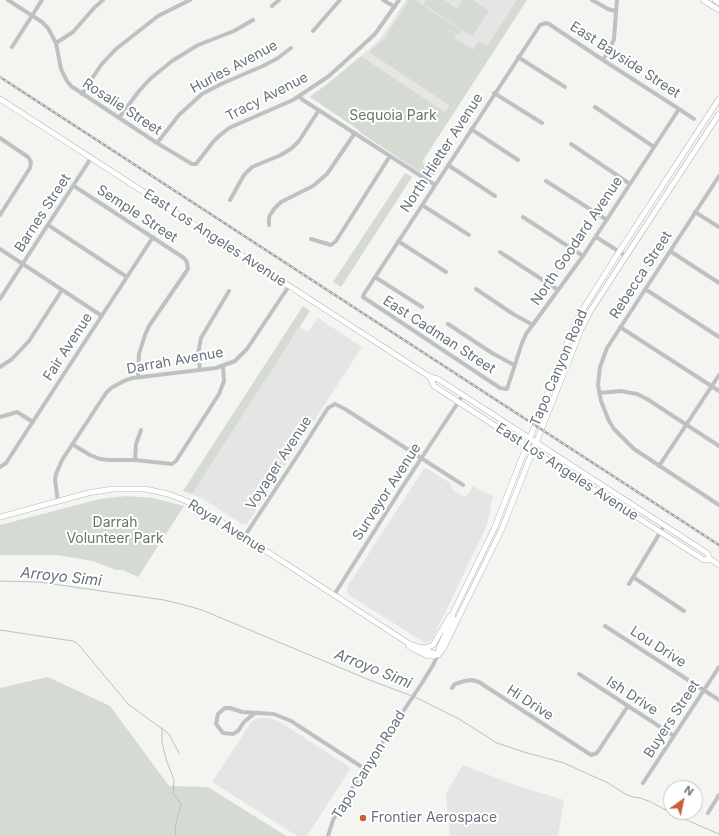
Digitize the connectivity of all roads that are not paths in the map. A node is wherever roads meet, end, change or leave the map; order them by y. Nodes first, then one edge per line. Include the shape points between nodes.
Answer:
1 (8, 0) edge
2 (42, 0) edge
3 (103, 0) edge
4 (190, 0) edge
5 (279, 0) edge
6 (340, 0) edge
7 (383, 0) edge
8 (399, 0) edge
9 (592, 0) edge
10 (618, 0) edge
11 (703, 0) edge
12 (714, 0) edge
13 (719, 3) edge
14 (272, 6) dead end
15 (394, 7) junction
16 (719, 10) edge
17 (616, 11) junction
18 (32, 15) junction
19 (252, 20) dead end
20 (542, 23) joint
21 (313, 30) dead end
22 (56, 43) junction
23 (12, 47) dead end
24 (291, 48) dead end
25 (518, 57) junction
26 (603, 60) junction
27 (565, 87) dead end
28 (494, 93) junction
29 (82, 94) junction
30 (299, 96) junction
31 (0, 99) edge
32 (719, 99) edge
33 (595, 107) dead end
34 (679, 109) junction
35 (319, 110) junction
36 (719, 114) edge
37 (120, 118) junction
38 (694, 119) dead end
39 (542, 123) dead end
40 (471, 129) junction
41 (355, 133) junction
42 (0, 138) edge
43 (157, 143) junction
44 (571, 144) dead end
45 (654, 147) junction
46 (390, 156) junction
47 (91, 158) junction
48 (518, 160) dead end
49 (196, 164) joint
50 (448, 165) junction
51 (719, 176) edge
52 (546, 181) dead end
53 (630, 184) junction
54 (435, 185) junction
55 (74, 186) junction
56 (495, 196) dead end
57 (230, 200) dead end
58 (422, 205) junction
59 (695, 212) junction
60 (0, 215) edge
61 (523, 217) dead end
62 (607, 220) junction
63 (48, 225) junction
64 (269, 225) dead end
65 (719, 227) edge
66 (469, 235) dead end
67 (153, 237) junction
68 (596, 237) junction
69 (311, 239) dead end
70 (398, 241) junction
71 (0, 250) edge
72 (670, 251) junction
73 (500, 252) dead end
74 (619, 252) junction
75 (583, 256) junction
76 (626, 256) junction
77 (23, 264) junction
78 (446, 272) dead end
79 (127, 277) junction
80 (375, 277) junction
81 (719, 283) edge
82 (288, 286) junction
83 (476, 289) dead end
84 (645, 289) junction
85 (62, 290) junction
86 (558, 290) junction
87 (229, 292) dead end
88 (363, 297) joint
89 (0, 299) edge
90 (422, 307) dead end
91 (102, 316) junction
92 (448, 324) dead end
93 (533, 325) junction
94 (620, 327) junction
95 (719, 337) edge
96 (514, 365) junction
97 (223, 366) junction
98 (0, 367) edge
99 (200, 370) junction
100 (719, 375) edge
101 (138, 377) junction
102 (430, 377) junction
103 (712, 387) junction
104 (505, 389) joint
105 (719, 391) edge
106 (599, 393) junction
107 (463, 395) junction
108 (459, 402) junction
109 (0, 417) edge
110 (33, 422) junction
111 (687, 425) junction
112 (141, 430) dead end
113 (530, 438) junction
114 (537, 443) junction
115 (72, 444) junction
116 (526, 446) junction
117 (719, 446) edge
118 (534, 451) junction
119 (421, 459) junction
120 (135, 460) junction
121 (660, 466) junction
122 (0, 467) edge
123 (463, 485) dead end
124 (58, 502) junction
125 (719, 505) edge
126 (0, 517) edge
127 (664, 526) junction
128 (660, 532) junction
129 (244, 537) junction
130 (710, 559) junction
131 (719, 565) edge
132 (633, 577) junction
133 (629, 584) dead end
134 (334, 595) junction
135 (684, 611) dead end
136 (452, 615) junction
137 (605, 626) dead end
138 (408, 643) junction
139 (416, 646) junction
140 (438, 655) junction
141 (719, 667) edge
142 (579, 674) dead end
143 (452, 688) dead end
144 (704, 690) junction
145 (719, 700) edge
146 (628, 706) junction
147 (255, 713) junction
148 (674, 736) junction
149 (365, 769) junction
150 (643, 783) dead end
151 (719, 795) edge
152 (708, 813) dead end
153 (328, 836) edge

1 - 18 street, Rosalie Street
2 - 18 street
3 - 22 street via 73,32
4 - 29 street via 158,16 116,49 101,65
5 - 14 street
6 - 21 street
7 - 15 street
8 - 15 street, Tracy Avenue
9 - 17 street
10 - 17 street
11 - 16 main road
12 - 13 main road
15 - 30 street, Tracy Avenue via 384,24 365,45 329,76
17 - 26 street via 614,39
18 - 22 street, Rosalie Street via 48,28
18 - 23 street
19 - 37 street via 234,31 198,45 172,61 142,87
20 - 25 street, North Hietter Avenue
20 - 26 street, East Bayside Street via 549,24
22 - 29 street, Rosalie Street via 63,75 71,86
24 - 43 street, Hurles Avenue via 263,66 202,94 179,115
25 - 27 street
25 - 28 street, North Hietter Avenue
26 - 34 street, East Bayside Street
28 - 39 street
28 - 40 street, North Hietter Avenue
29 - 37 street, Rosalie Street
30 - 35 street
30 - 49 street, Tracy Avenue via 229,128 213,142
31 - 47 main road, East Los Angeles Avenue
32 - 74 main road, Tapo Canyon Road
33 - 45 street
34 - 38 street, East Bayside Street
34 - 45 street, North Goodard Avenue
35 - 41 street
35 - 57 street via 292,148 252,167 244,175
36 - 76 main road, Tapo Canyon Road
37 - 43 street, Rosalie Street
40 - 48 street
40 - 50 street, North Hietter Avenue
41 - 46 street
41 - 64 street via 323,177 313,186 281,202 274,209 269,217
42 - 60 street via 28,156 32,162
43 - 49 street, Rosalie Street via 189,163
44 - 53 street
45 - 53 street, North Goodard Avenue
46 - 54 street
46 - 69 street via 336,241 331,244
47 - 55 street, Barnes Street
47 - 82 main road, East Los Angeles Avenue
50 - 54 street, North Hietter Avenue
50 - 56 street
51 - 59 street, Rebecca Street
52 - 62 street
53 - 62 street, North Goodard Avenue
54 - 58 street, North Hietter Avenue
55 - 63 street, Barnes Street
55 - 67 street, Semple Street
58 - 66 street
58 - 70 street, North Hietter Avenue
59 - 65 street
59 - 72 street, Rebecca Street
61 - 75 street
62 - 68 street, North Goodard Avenue
63 - 77 street, Barnes Street
63 - 79 street
67 - 79 street, Fair Avenue
67 - 101 street, Semple Street via 184,258 188,269 149,326 139,354
68 - 74 street
68 - 75 street, North Goodard Avenue
70 - 78 street
70 - 80 street, North Hietter Avenue
71 - 77 street
72 - 81 street
72 - 84 street, Rebecca Street
73 - 86 street
74 - 76 street
74 - 113 main road, Tapo Canyon Road via 572,329
75 - 86 street, North Goodard Avenue
76 - 114 main road, Tapo Canyon Road via 582,327
77 - 85 street
77 - 89 street, Barnes Street
79 - 91 street, Fair Avenue
80 - 88 street, North Hietter Avenue
80 - 90 street
82 - 97 street, Darrah Avenue via 247,349 235,360
82 - 102 main road, East Los Angeles Avenue
83 - 93 street
84 - 94 street, Rebecca Street
84 - 95 street
85 - 91 street
85 - 98 street via 29,341 12,359
86 - 93 street, North Goodard Avenue
87 - 99 street via 201,338 198,354
88 - 104 street, East Cadman Street
91 - 110 street, Fair Avenue
92 - 96 street
93 - 96 street, North Goodard Avenue via 522,343
94 - 103 street
94 - 106 street, Rebecca Street via 602,360
96 - 104 street, North Goodard Avenue via 508,387
97 - 99 street, Darrah Avenue
97 - 120 street via 224,381 219,394 176,461 169,464
99 - 101 street, Darrah Avenue
100 - 103 street
101 - 115 street, Darrah Avenue via 126,380 106,393
102 - 107 main road, East Los Angeles Avenue via 438,378
102 - 108 main road, East Los Angeles Avenue via 434,386
103 - 105 street
103 - 111 street
106 - 111 street via 621,391 637,394
106 - 121 street, Rebecca Street via 604,412 614,428 634,449
107 - 108 street, Surveyor Avenue
107 - 113 main road, East Los Angeles Avenue
108 - 116 main road, East Los Angeles Avenue
108 - 119 street, Surveyor Avenue
109 - 110 street via 17,412
110 - 122 street, Fair Avenue via 6,463
111 - 117 street
111 - 121 street
112 - 120 street via 136,444
113 - 114 main road, East Los Angeles Avenue
113 - 116 main road, Tapo Canyon Road
114 - 118 main road, Tapo Canyon Road
114 - 127 main road, East Los Angeles Avenue
115 - 120 street via 100,459
115 - 124 street, Darrah Avenue via 56,474
116 - 118 main road, East Los Angeles Avenue
116 - 136 main road, Tapo Canyon Road via 494,528
118 - 128 main road, East Los Angeles Avenue
118 - 140 main road, Tapo Canyon Road via 501,531
119 - 123 street
119 - 129 street, Voyager Avenue via 335,404 328,408
119 - 134 street, Surveyor Avenue
121 - 125 street, Rebecca Street
124 - 126 main road, Royal Avenue
124 - 129 main road, Royal Avenue via 113,489 158,491 192,503
127 - 128 street
127 - 130 main road, East Los Angeles Avenue via 707,553
128 - 130 main road, East Los Angeles Avenue via 704,560
128 - 132 street
129 - 134 main road, Royal Avenue
130 - 131 main road, East Los Angeles Avenue
132 - 133 street
132 - 135 street
134 - 138 main road, Royal Avenue
136 - 139 main road via 433,645 426,648
136 - 140 main road, Tapo Canyon Road
137 - 144 street, Lou Drive
138 - 139 main road, Royal Avenue
138 - 140 main road, Royal Avenue via 428,656
139 - 140 main road, Royal Avenue
140 - 149 street, Tapo Canyon Road
141 - 144 street, Buyers Street
142 - 146 street, Ish Drive
143 - 146 street, Hi Drive via 455,684 466,681 480,682 588,754 595,754 601,748
144 - 145 street, Lou Drive
144 - 148 street, Buyers Street
146 - 148 street, Ish Drive
147 - 147 street via 225,708 218,714 216,724 223,733 233,734
147 - 149 street via 274,714 291,721
148 - 150 street, Buyers Street
149 - 153 street, Tapo Canyon Road via 337,812
151 - 152 street

